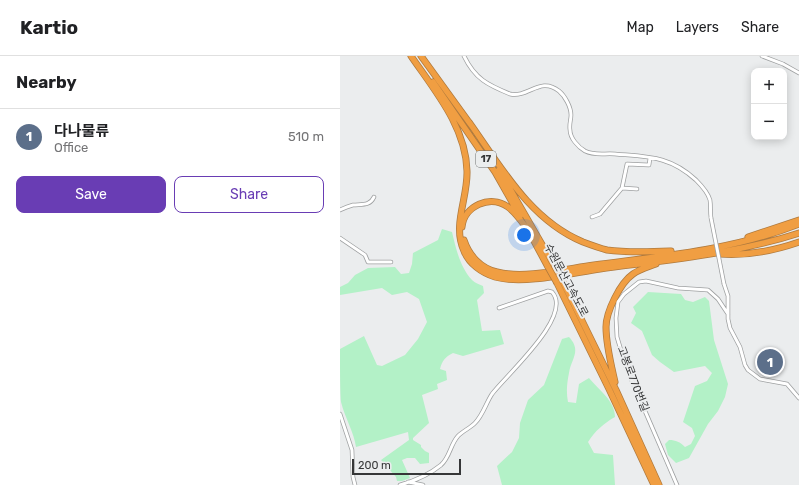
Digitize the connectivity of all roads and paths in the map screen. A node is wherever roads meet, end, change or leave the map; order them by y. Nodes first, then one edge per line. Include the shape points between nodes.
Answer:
1 (413, 56) edge
2 (421, 56) edge
3 (464, 56) edge
4 (762, 56) edge
5 (799, 73) edge
6 (469, 122) junction
7 (650, 158) junction
8 (622, 188) junction
9 (638, 189) dead end
10 (374, 197) dead end
11 (340, 210) edge
12 (592, 217) dead end
13 (799, 220) edge
14 (799, 224) edge
15 (799, 229) edge
16 (528, 230) junction
17 (799, 234) edge
18 (340, 238) edge
19 (799, 239) edge
20 (747, 241) junction
21 (799, 242) edge
22 (732, 244) junction
23 (711, 248) junction
24 (707, 254) junction
25 (727, 255) junction
26 (687, 258) junction
27 (391, 262) dead end
28 (560, 282) junction
29 (499, 308) dead end
30 (728, 314) junction
31 (616, 390) junction
32 (799, 398) edge
33 (340, 414) edge
34 (408, 482) junction
35 (354, 485) edge
36 (400, 485) edge
37 (423, 485) edge
38 (654, 485) edge
39 (659, 485) edge
40 (676, 485) edge

1 - 16 highway, 수원문산고속도로 / 17 via 449,104 494,172
1 - 26 highway via 461,137 467,173 459,229 460,239 466,256 479,269 495,277 522,279
2 - 6 highway, 수원문산고속도로 / 17
3 - 7 street via 471,70 481,80 510,94 522,94 542,85 558,90 571,111 570,132 573,140 584,150 597,155
4 - 5 street
6 - 23 highway via 522,196 542,216 566,233 606,250 645,252
6 - 28 highway, 수원문산고속도로 / 17, bridge via 555,266
7 - 8 street via 649,165 627,164
7 - 30 street, bridge via 676,165 697,181 710,198 711,218 728,296
8 - 9 street
8 - 12 street via 600,214
10 - 11 street via 369,204 352,205
13 - 22 highway
14 - 20 highway
15 - 20 highway
15 - 22 highway via 768,239
16 - 23 highway via 507,206 490,202 479,204 468,212 462,231 467,249 480,264 495,272 511,274 563,270
16 - 28 highway, 수원문산고속도로 / 17, bridge via 548,267
17 - 24 highway via 750,247
18 - 27 street via 365,255 368,262
19 - 25 highway via 770,248
20 - 22 highway
21 - 25 highway via 752,254
22 - 23 highway
24 - 25 highway
24 - 26 highway
26 - 31 highway via 644,268 632,274 619,289 606,326
28 - 31 highway, 수원문산고속도로 / 17
28 - 38 highway, 수원문산고속도로 / 17
29 - 34 street via 548,291 552,292 557,307 553,318 534,347 492,394 475,424 458,436 441,465
30 - 32 street via 730,328 748,370 760,378 787,384
30 - 40 street, 고봉로770번길 via 708,290 678,288 646,281 639,282 618,302 617,337 626,367
31 - 39 highway, 수원문산고속도로 / 17
33 - 35 street via 352,450
34 - 36 street
34 - 37 street

